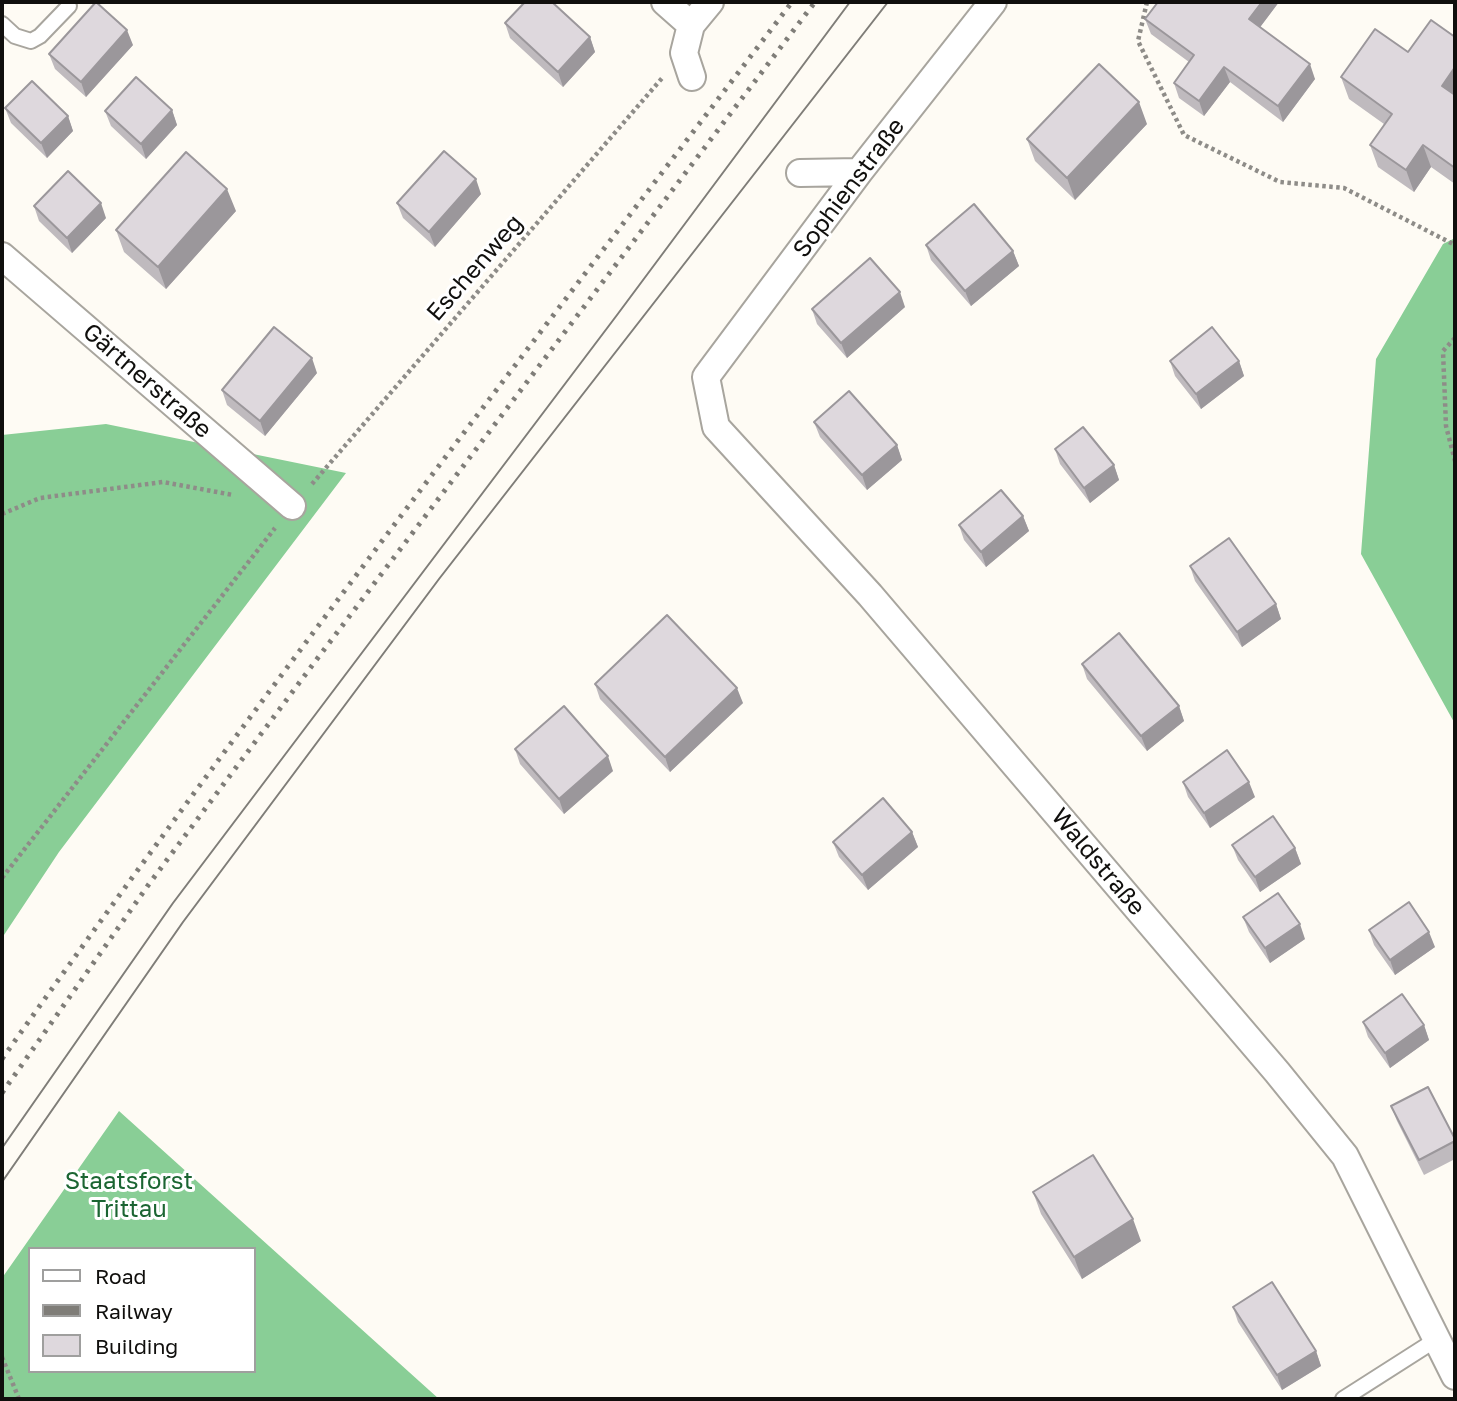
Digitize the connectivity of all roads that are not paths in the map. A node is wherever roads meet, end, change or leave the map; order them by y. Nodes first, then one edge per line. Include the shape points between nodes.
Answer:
1 (665, 2) edge
2 (710, 2) edge
3 (993, 2) edge
4 (69, 6) dead end
5 (2, 24) edge
6 (691, 25) junction
7 (688, 65) road end
8 (859, 172) junction
9 (800, 173) dead end
10 (2, 256) edge
11 (706, 377) joint
12 (292, 506) road end
13 (1437, 1339) junction
14 (1455, 1376) edge
15 (1343, 1399) edge

1 - 6 street
2 - 6 street
3 - 8 street, Sophienstraße
4 - 5 lane via 31,41 15,36
6 - 7 street
8 - 9 street
8 - 11 street, Sophienstraße
10 - 12 street, Gärtnerstraße
11 - 13 street, Waldstraße via 716,427 879,605 1345,1156
13 - 14 street, Waldstraße
13 - 15 lane

